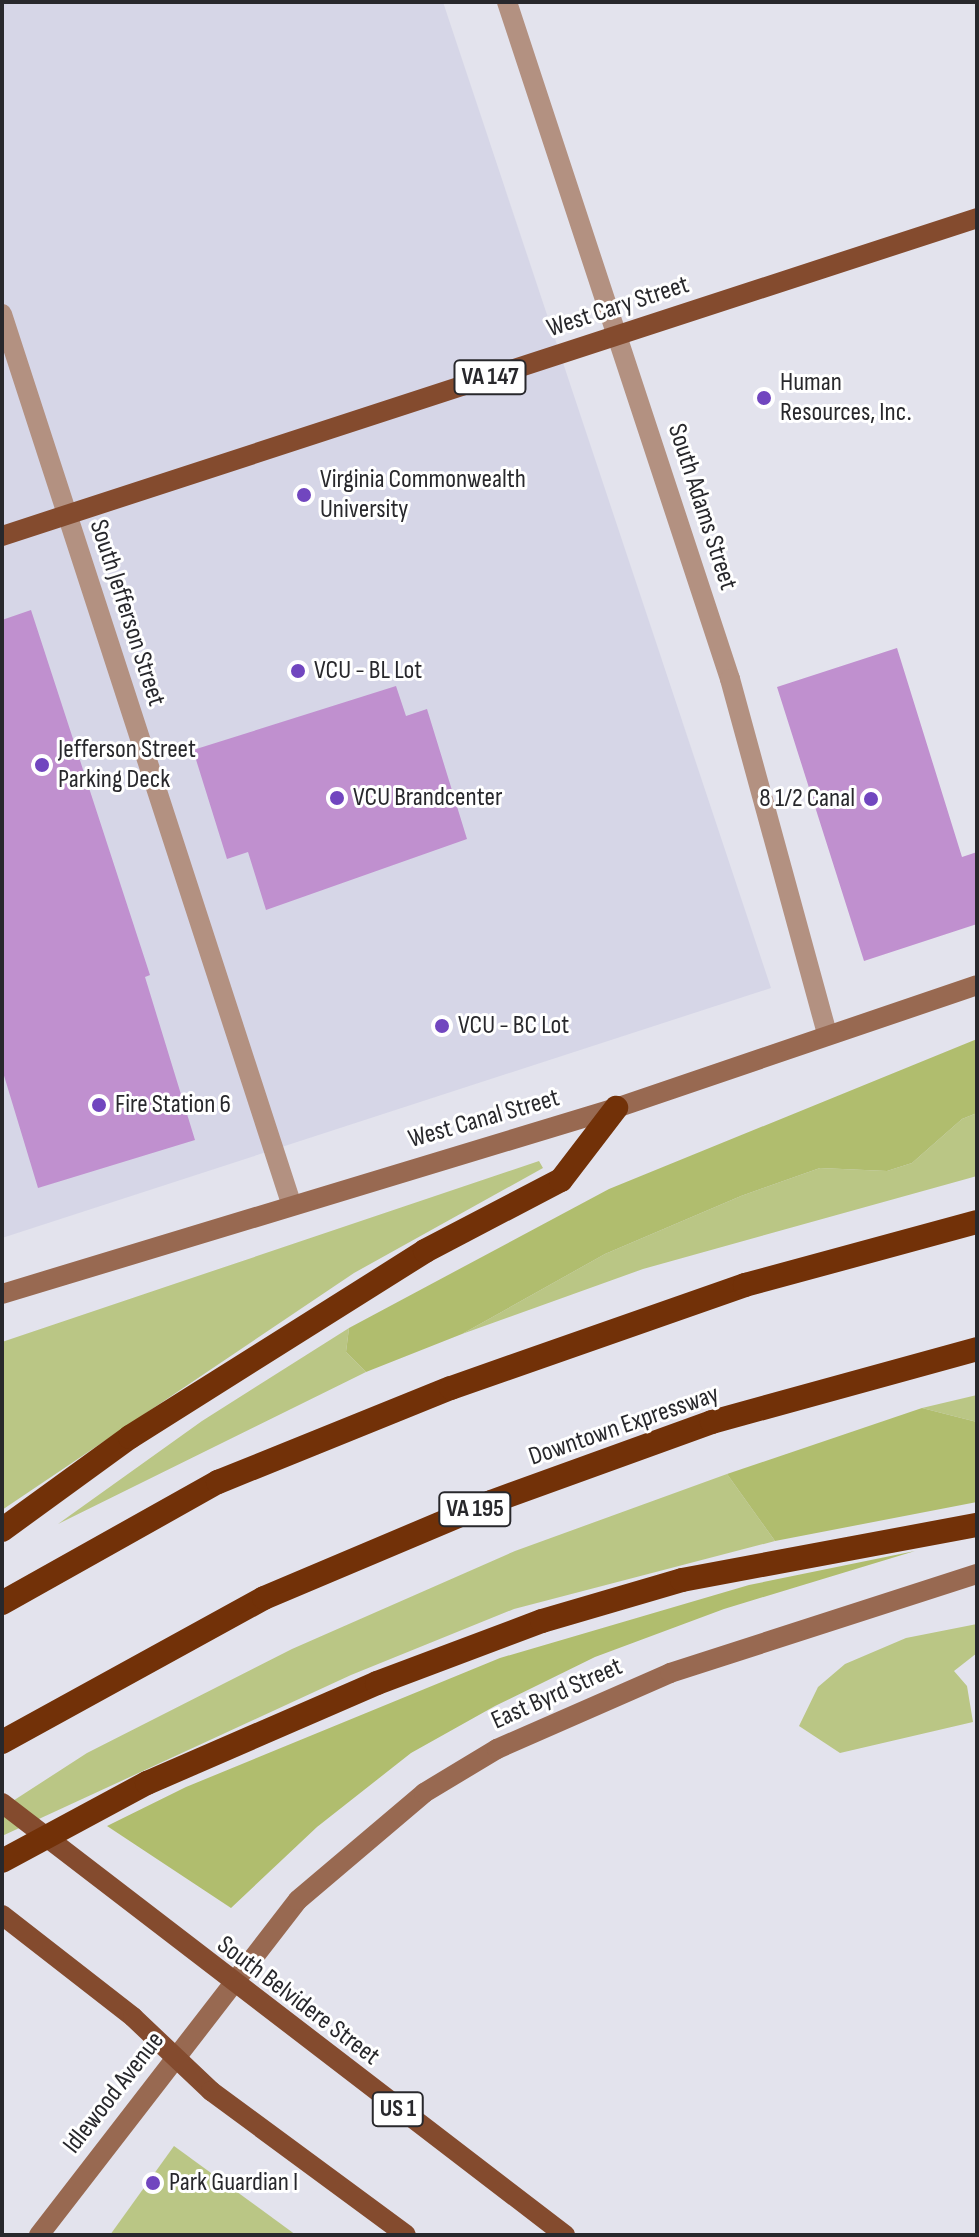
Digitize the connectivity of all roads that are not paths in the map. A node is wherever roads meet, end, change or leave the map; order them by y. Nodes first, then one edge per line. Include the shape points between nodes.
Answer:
1 (507, 2) edge
2 (977, 218) edge
3 (2, 314) edge
4 (618, 335) junction
5 (67, 514) junction
6 (2, 536) edge
7 (977, 985) edge
8 (827, 1034) junction
9 (616, 1108) junction
10 (291, 1203) junction
11 (977, 1222) edge
12 (7, 1293) edge
13 (977, 1349) edge
14 (977, 1525) edge
15 (2, 1530) edge
16 (977, 1574) edge
17 (2, 1603) edge
18 (2, 1742) edge
19 (2, 1803) edge
20 (2, 1861) edge
21 (2, 1915) edge
22 (232, 1984) junction
23 (175, 2056) junction
24 (39, 2235) edge
25 (406, 2235) edge
26 (565, 2235) edge

1 - 4 street, South Adams Street
2 - 4 main road, West Cary Street / VA 147
3 - 5 street, South Jefferson Street
4 - 5 main road, West Cary Street / VA 147
4 - 8 street, South Adams Street via 730,679
5 - 6 main road, West Cary Street / VA 147
5 - 10 street, South Jefferson Street
7 - 8 main road, West Canal Street
8 - 9 main road, West Canal Street
9 - 10 main road, West Canal Street
9 - 15 highway via 561,1180 425,1251 130,1437
10 - 12 main road, West Canal Street
11 - 17 highway via 745,1285 451,1388 218,1482
13 - 18 highway, Downtown Expressway / VA 195 via 712,1422 491,1502 264,1598
14 - 20 highway via 682,1580 542,1621 377,1683 147,1783
16 - 22 main road, East Byrd Street via 767,1637 497,1749 424,1793 331,1868
19 - 22 main road, South Belvidere Street / US 1
21 - 23 main road
22 - 23 main road, Idlewood Avenue
22 - 26 main road, South Belvidere Street / US 1
23 - 24 main road, Idlewood Avenue
23 - 25 main road via 211,2091

